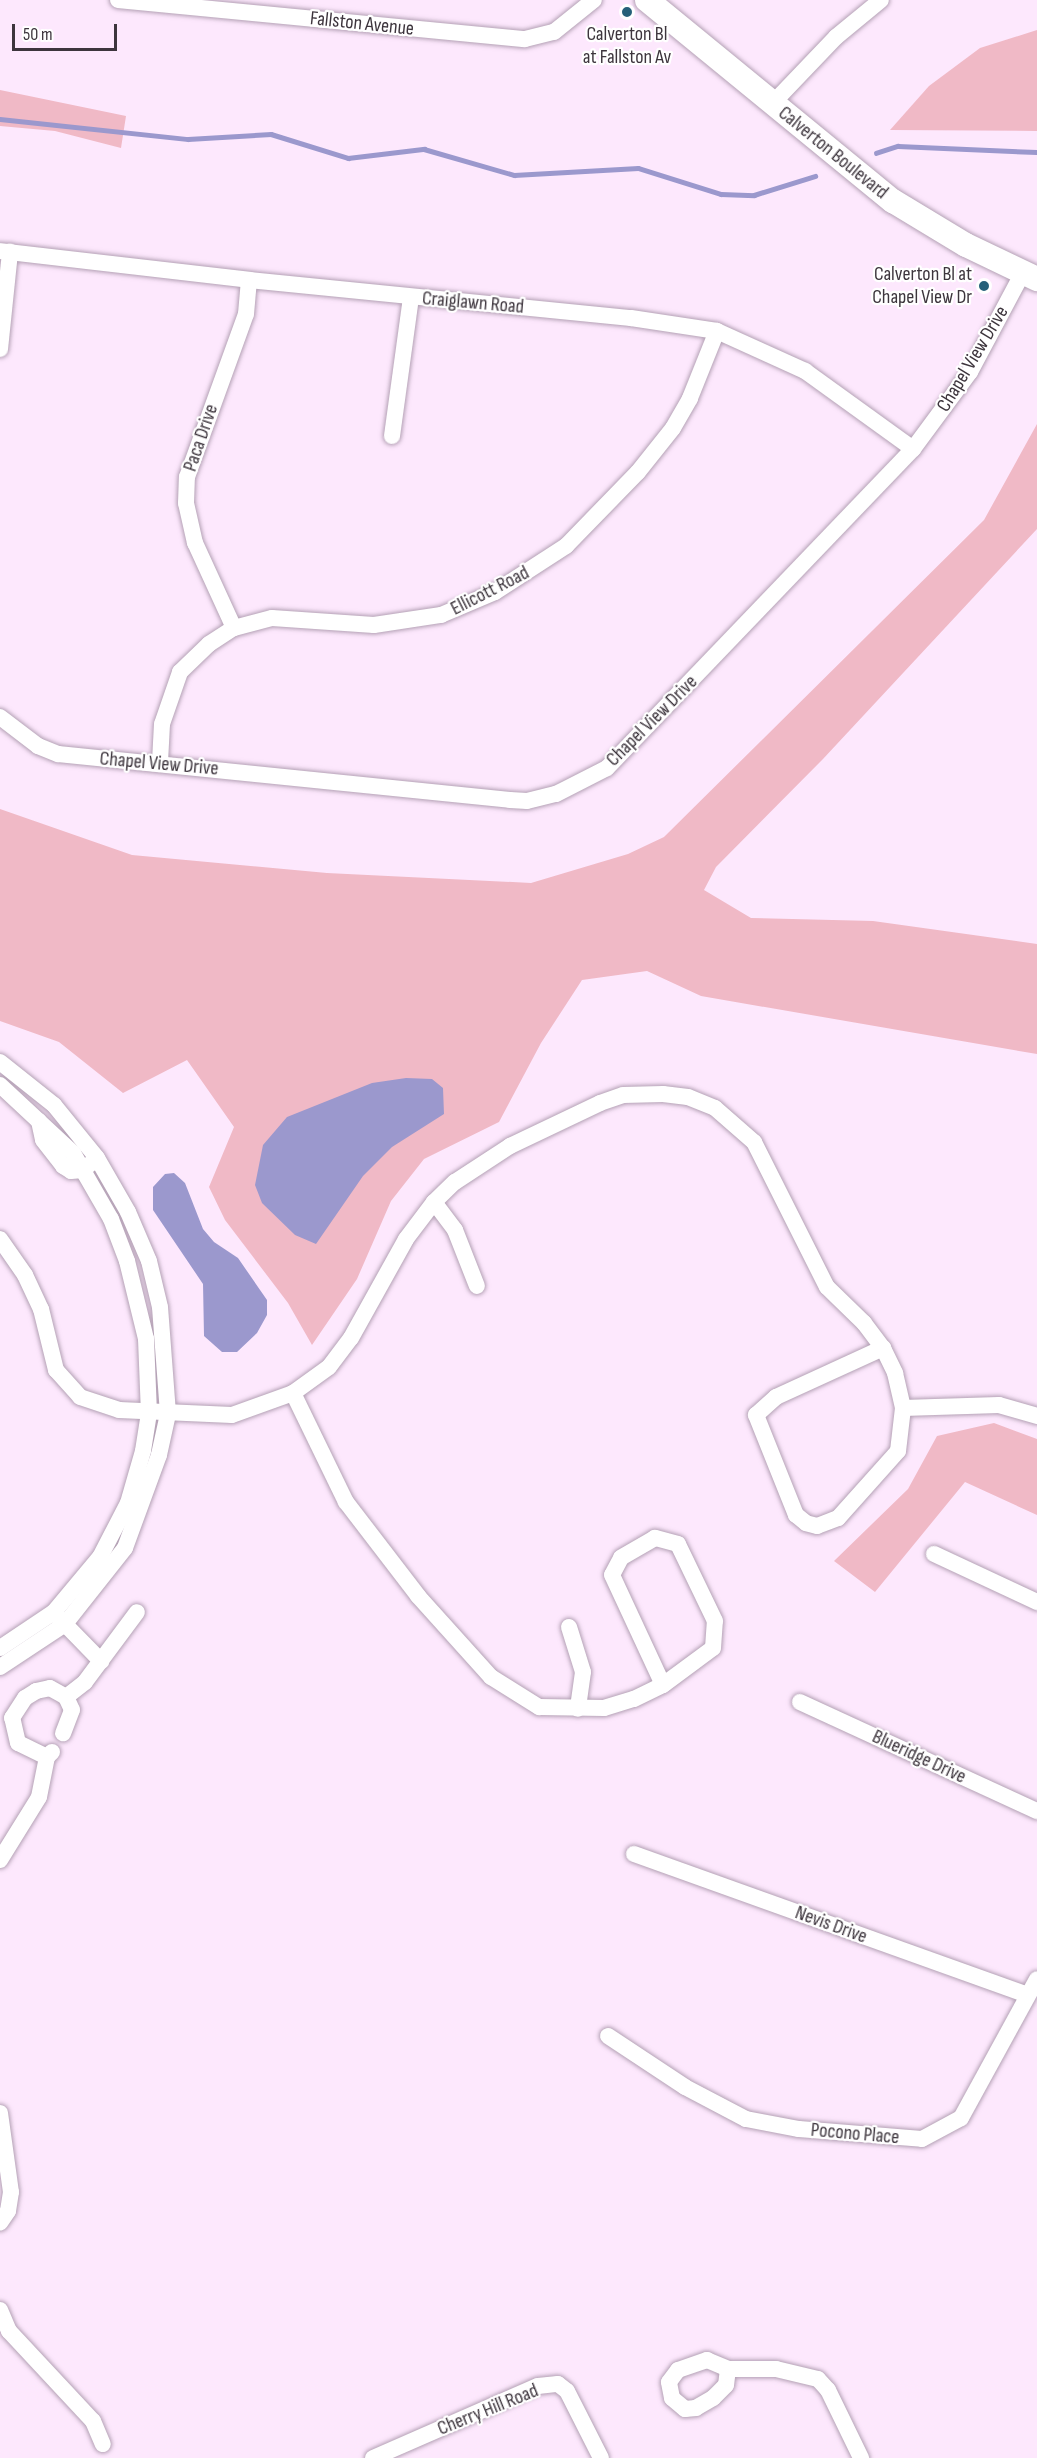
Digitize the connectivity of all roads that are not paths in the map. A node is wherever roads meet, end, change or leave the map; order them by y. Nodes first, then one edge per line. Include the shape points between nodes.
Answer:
1 (118, 0) edge
2 (594, 0) edge
3 (647, 0) edge
4 (881, 0) edge
5 (772, 104) junction
6 (5, 251) edge
7 (1030, 276) edge
8 (249, 280) junction
9 (411, 297) junction
10 (717, 331) junction
11 (0, 349) edge
12 (392, 436) dead end
13 (913, 449) junction
14 (234, 628) junction
15 (0, 717) edge
16 (160, 762) junction
17 (0, 1062) edge
18 (0, 1085) edge
19 (54, 1105) junction
20 (39, 1120) junction
21 (97, 1158) junction
22 (83, 1170) junction
23 (434, 1202) junction
24 (0, 1239) edge
25 (477, 1286) dead end
26 (883, 1348) junction
27 (293, 1393) junction
28 (903, 1408) junction
29 (148, 1413) junction
30 (168, 1414) junction
31 (1037, 1416) edge
32 (934, 1554) dead end
33 (1037, 1602) edge
34 (137, 1612) dead end
35 (60, 1618) junction
36 (569, 1627) dead end
37 (0, 1648) edge
38 (101, 1661) junction
39 (0, 1667) edge
40 (663, 1685) junction
41 (66, 1697) junction
42 (800, 1702) dead end
43 (578, 1709) junction
44 (63, 1733) dead end
45 (1037, 1811) edge
46 (634, 1854) dead end
47 (0, 1860) edge
48 (1037, 1979) edge
49 (1028, 1995) junction
50 (608, 2036) dead end
51 (0, 2113) edge
52 (0, 2223) edge
53 (0, 2310) edge
54 (728, 2369) dead end
55 (103, 2444) dead end
56 (373, 2458) edge
57 (601, 2458) edge
58 (861, 2458) edge

1 - 2 street, Fallston Avenue via 525,39 554,32
3 - 5 street, Calverton Boulevard
4 - 5 street via 836,37
5 - 7 street, Calverton Boulevard via 893,201
6 - 8 street, Craiglawn Road
6 - 11 street
7 - 13 street, Chapel View Drive via 970,372
8 - 9 street, Craiglawn Road
8 - 14 street, Paca Drive via 246,314 187,477 186,503 199,557
9 - 10 street, Craiglawn Road via 631,318
9 - 12 street
10 - 13 street, Craiglawn Road via 805,371
10 - 14 street, Ellicott Road via 690,398 673,428 594,519 531,571 469,605 408,621 374,625 272,618
13 - 16 street, Chapel View Drive via 607,768 556,794 527,801 510,800
14 - 16 street, Ellicott Road via 209,644 180,672 162,724
15 - 16 street, Chapel View Drive via 38,746 58,754
17 - 19 street
18 - 20 street
19 - 20 street
19 - 21 street
20 - 22 street via 43,1140 63,1166 71,1171
21 - 22 street
21 - 30 street via 149,1261 160,1307
22 - 29 street via 111,1219 130,1270 146,1339
23 - 25 street via 455,1230
23 - 26 street via 455,1182 510,1146 600,1103 644,1093 688,1097 716,1108 754,1142 827,1287
23 - 27 street via 406,1239 351,1338 329,1367
24 - 29 street via 28,1280 47,1327 56,1370 67,1386 96,1404
26 - 28 street via 895,1373
26 - 28 street via 776,1397 756,1414 796,1515 817,1526 838,1518 898,1452
27 - 30 street via 232,1415
27 - 43 street via 346,1502 466,1650 491,1677 539,1707
28 - 31 street via 999,1406
29 - 30 street
29 - 35 street via 144,1451 128,1503 100,1557
30 - 35 street via 159,1455 125,1548
32 - 33 street
34 - 38 street
35 - 37 street
35 - 38 street
35 - 39 street
36 - 43 street via 583,1671
38 - 41 street
40 - 40 street via 713,1648 717,1637 716,1621 678,1544 655,1538 621,1557 612,1575
40 - 43 street via 604,1708
41 - 44 street via 72,1710
41 - 47 street via 50,1689 36,1691 25,1698 12,1718 18,1743 50,1755 39,1797
42 - 45 street, Blueridge Drive
46 - 49 street, Nevis Drive
48 - 49 street, Pocono Place
49 - 50 street, Pocono Place via 961,2118 922,2139 799,2129 746,2119 685,2087
51 - 52 street via 11,2193 8,2211
53 - 55 street via 9,2331 93,2421
54 - 58 street via 776,2369 818,2379 828,2390
56 - 57 street, Cherry Hill Road via 538,2386 558,2384 567,2391

